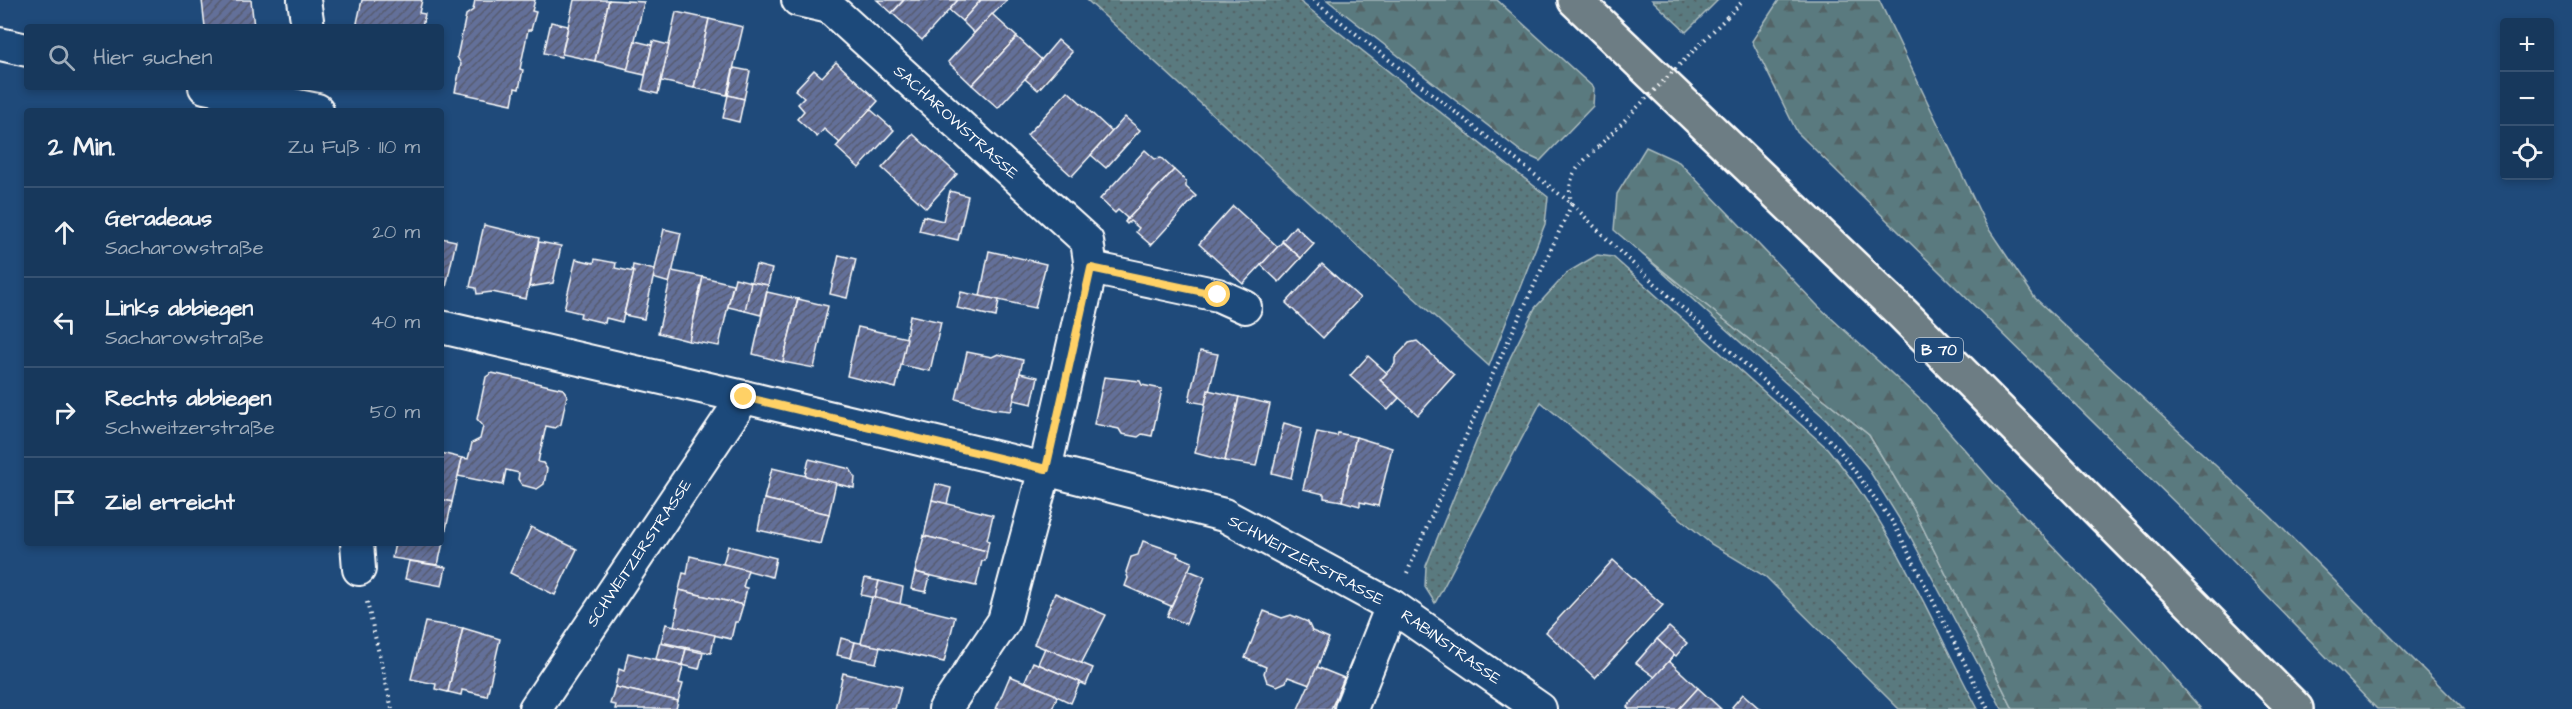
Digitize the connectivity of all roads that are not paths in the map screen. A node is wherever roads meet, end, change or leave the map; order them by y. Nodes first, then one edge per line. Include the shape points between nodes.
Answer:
1 (304, 0) edge
2 (798, 0) edge
3 (1575, 0) edge
4 (308, 24) edge
5 (0, 44) edge
6 (24, 49) edge
7 (219, 90) edge
8 (315, 90) edge
9 (303, 108) edge
10 (317, 108) edge
11 (1091, 268) junction
12 (1245, 307) dead end
13 (444, 328) edge
14 (744, 397) junction
15 (1046, 469) junction
16 (1392, 606) junction
17 (535, 709) edge
18 (945, 709) edge
19 (1351, 709) edge
20 (1540, 709) edge
21 (2296, 709) edge

1 - 4 street
2 - 11 street, SACHAROWSTRASSE via 829,7 1087,241
3 - 21 highway, B 70 via 1902,313
5 - 6 street
7 - 9 street
8 - 10 street
11 - 12 street via 1218,295
11 - 15 street, SACHAROWSTRASSE
13 - 14 street, SCHWEITZERSTRASSE
14 - 15 street, SCHWEITZERSTRASSE
14 - 17 street, SCHWEITZERSTRASSE
15 - 16 street, SCHWEITZERSTRASSE via 1224,515
15 - 18 street via 1004,621
16 - 19 street
16 - 20 street, RABINSTRASSE

